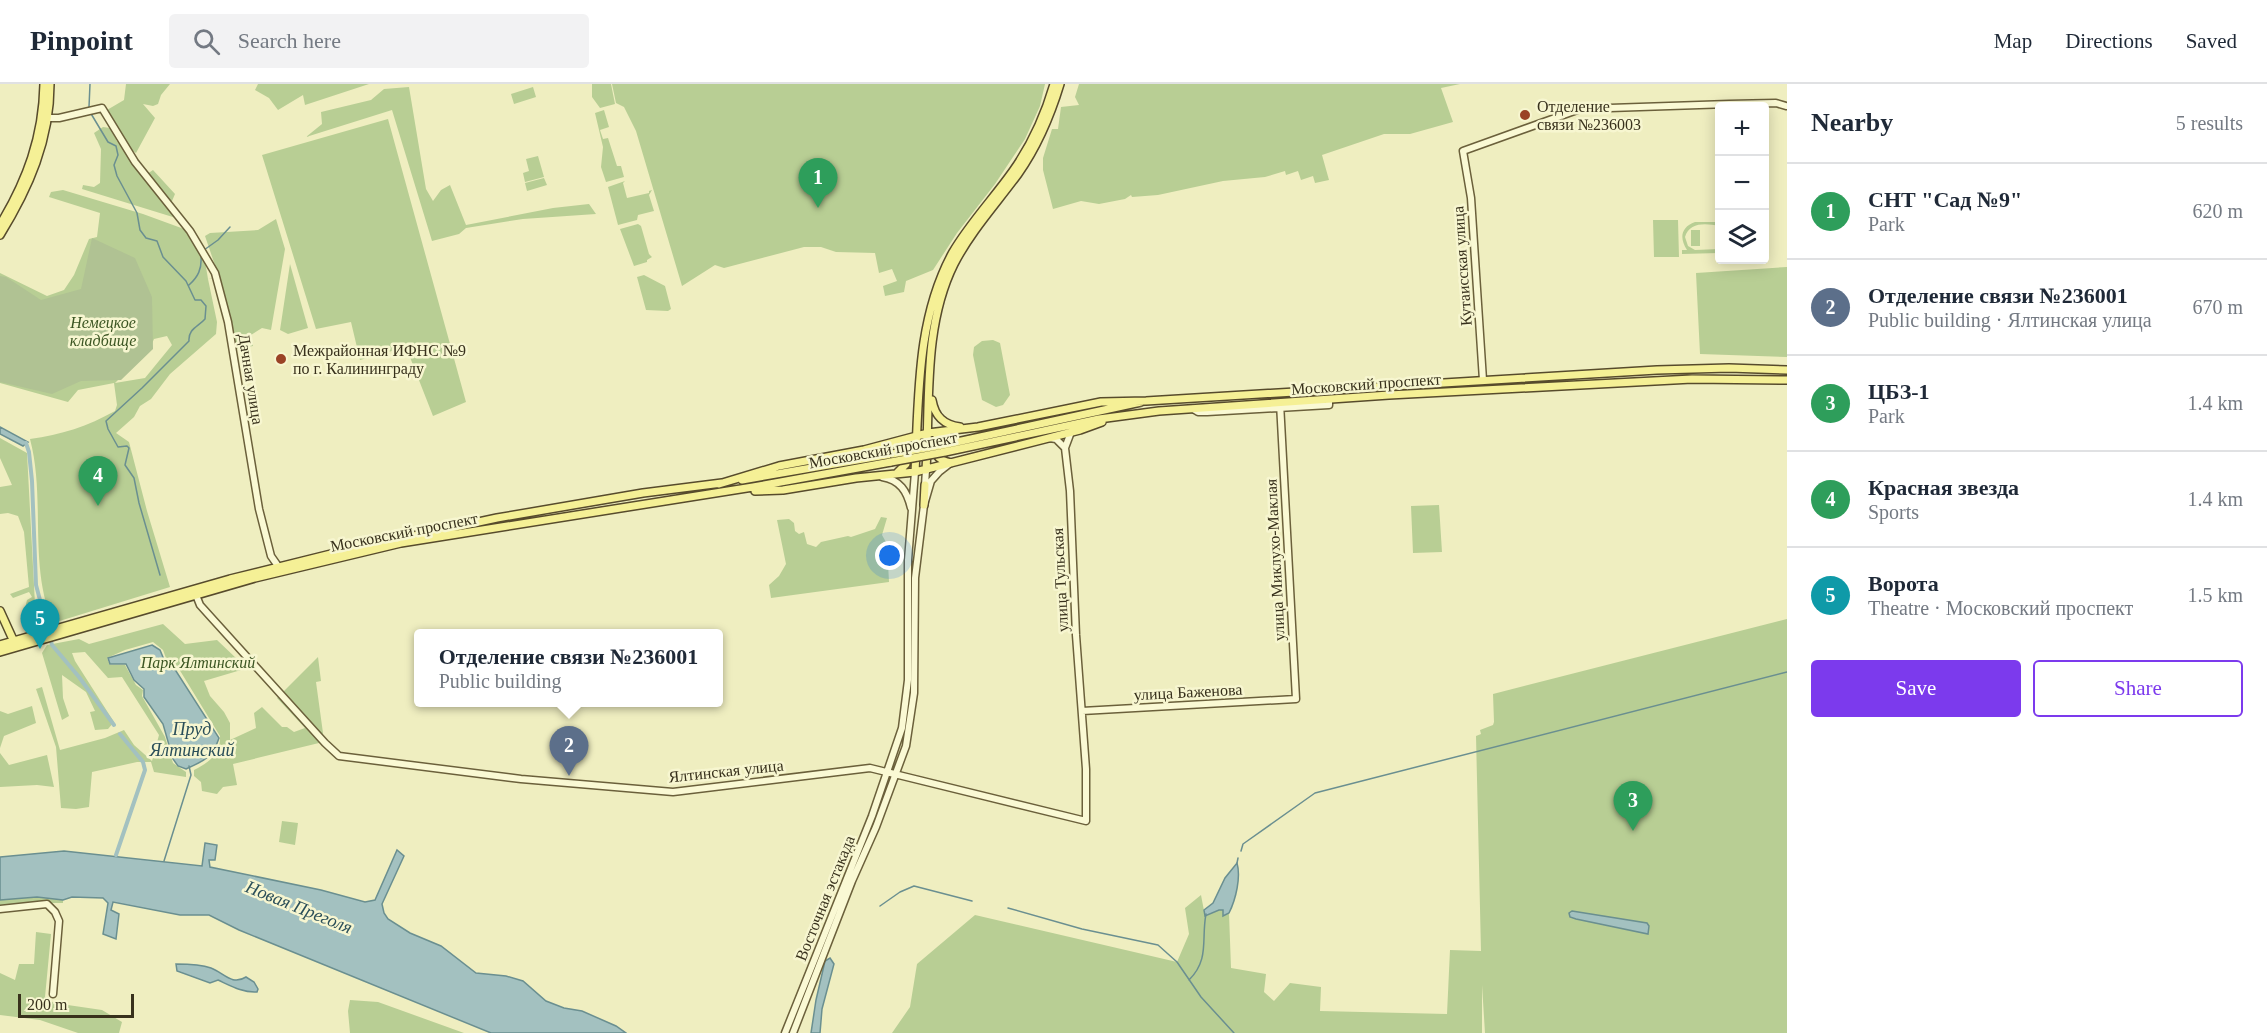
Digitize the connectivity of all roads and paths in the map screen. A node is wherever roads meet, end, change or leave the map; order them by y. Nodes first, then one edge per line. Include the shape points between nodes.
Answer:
1 (44, 84) edge
2 (50, 84) edge
3 (1054, 84) edge
4 (1060, 84) edge
5 (1786, 105) edge
6 (1787, 114) edge
7 (45, 119) junction
8 (0, 225) edge
9 (0, 235) edge
10 (1712, 368) junction
11 (1786, 370) edge
12 (1714, 379) junction
13 (1483, 380) junction
14 (1787, 381) edge
15 (930, 383) junction
16 (1387, 385) junction
17 (1389, 395) junction
18 (1146, 401) junction
19 (1329, 402) junction
20 (1280, 406) junction
21 (918, 407) junction
22 (1290, 408) junction
23 (1115, 416) junction
24 (1282, 419) junction
25 (969, 428) junction
26 (953, 430) junction
27 (1071, 432) junction
28 (928, 433) junction
29 (917, 436) junction
30 (1047, 438) junction
31 (890, 442) junction
32 (944, 448) junction
33 (1065, 448) junction
34 (891, 458) junction
35 (952, 463) junction
36 (926, 470) junction
37 (915, 472) junction
38 (892, 475) junction
39 (872, 476) junction
40 (719, 484) junction
41 (925, 485) joint
42 (725, 492) junction
43 (924, 505) junction
44 (913, 514) junction
45 (497, 518) junction
46 (498, 528) junction
47 (421, 536) junction
48 (278, 566) junction
49 (196, 595) junction
50 (0, 611) edge
51 (50, 635) junction
52 (16, 644) junction
53 (0, 645) edge
54 (0, 652) edge
55 (1296, 699) joint
56 (1082, 711) junction
57 (888, 772) junction
58 (896, 774) junction
59 (1086, 821) joint
60 (0, 909) edge
61 (53, 994) dead end
62 (785, 1033) edge
63 (793, 1033) edge

1 - 7 main road
2 - 7 main road
3 - 21 main road via 1027,150 963,237 942,276 928,320
4 - 15 main road via 1032,153 969,238 948,278 934,321
5 - 6 street
5 - 13 street, Кутаисская улица via 1580,109 1463,151 1472,198
7 - 8 main road via 17,196
7 - 9 main road via 39,159
7 - 48 street, Дачная улица via 102,108 135,162 205,253 222,298 259,509 271,556
10 - 11 main road, Московский проспект
10 - 12 main road
10 - 13 main road, Московский проспект
12 - 14 main road, Московский проспект
12 - 17 main road, Московский проспект
13 - 16 main road, Московский проспект
15 - 25 main road via 933,407 939,418
15 - 28 main road
16 - 17 main road
16 - 18 main road, Московский проспект
17 - 19 main road, Московский проспект
18 - 25 main road via 1101,402
18 - 32 main road, Московский проспект
19 - 20 main road, Московский проспект
19 - 22 street
20 - 22 street
20 - 23 main road, Московский проспект
20 - 24 street, улица Миклухо-Маклая
21 - 29 main road
21 - 31 main road via 911,430
22 - 24 street
23 - 27 main road
23 - 32 main road, Московский проспект
24 - 55 street, улица Миклухо-Маклая
25 - 26 main road
26 - 28 main road
26 - 35 main road via 938,436 935,448 938,458
27 - 30 main road
27 - 33 street
28 - 29 main road
28 - 36 main road
29 - 31 main road
29 - 37 main road
30 - 33 street via 1056,439
30 - 35 main road
31 - 38 main road via 902,444 907,453 905,466
31 - 40 main road via 779,466
32 - 34 main road, Московский проспект, bridge
33 - 56 street, улица Тульская
34 - 40 main road, Московский проспект
34 - 42 main road, Московский проспект
35 - 36 main road
35 - 43 street, Восточная эстакада via 931,481
36 - 37 main road
36 - 41 street
37 - 38 main road
37 - 44 street, Восточная эстакада
38 - 39 main road
39 - 42 main road via 783,490
39 - 44 street via 890,478 900,485
40 - 45 main road, Московский проспект
41 - 43 main road
42 - 46 main road, Московский проспект
43 - 58 street, Восточная эстакада via 915,578 915,678 910,731
44 - 57 street, Восточная эстакада via 908,570 907,694 899,740
45 - 46 main road via 501,522
45 - 47 main road, Московский проспект
46 - 47 main road, Московский проспект
47 - 48 main road, Московский проспект
47 - 49 main road, Московский проспект
48 - 51 main road, Московский проспект
49 - 51 main road, Московский проспект
49 - 57 street, Ялтинская улица via 209,615 339,756 521,779 673,792 852,769
50 - 52 main road
51 - 52 main road, Московский проспект
52 - 53 main road, Московский проспект
52 - 54 main road, Московский проспект
55 - 56 street, улица Баженова
56 - 59 street, улица Тульская
57 - 58 street, Ялтинская улица
57 - 62 street, Восточная эстакада
58 - 59 street, Ялтинская улица
58 - 63 street, Восточная эстакада
60 - 61 street via 47,904 55,912 59,926

